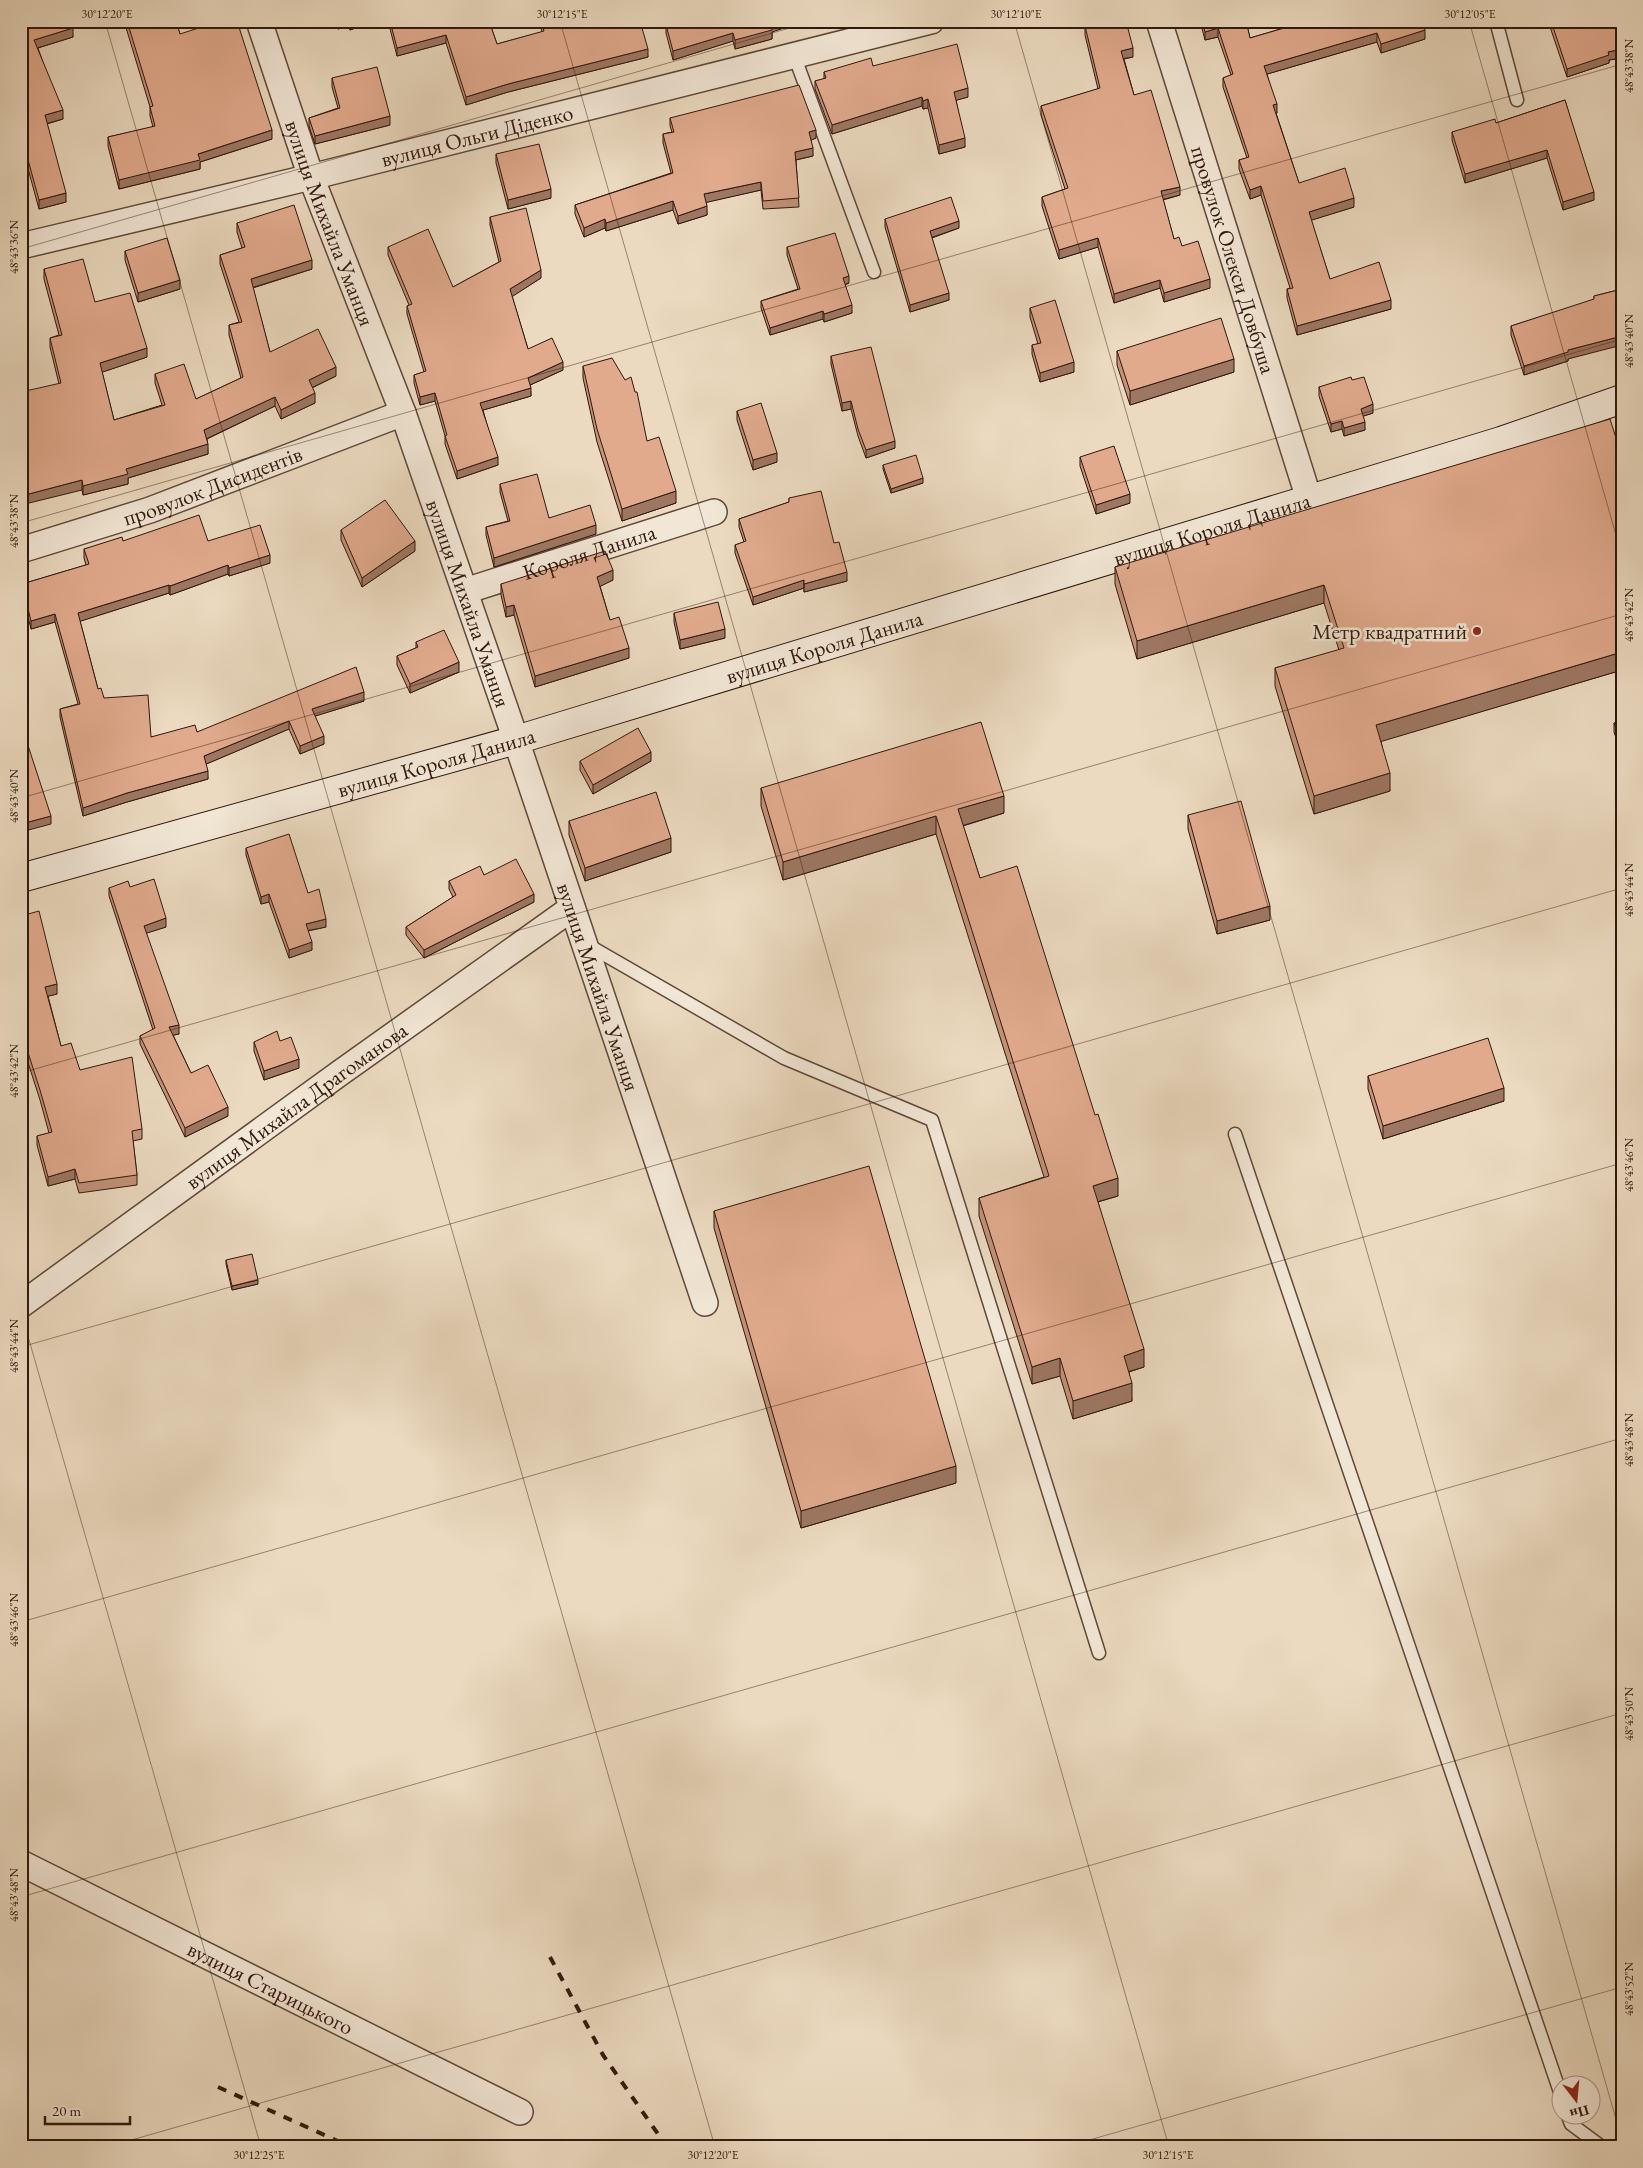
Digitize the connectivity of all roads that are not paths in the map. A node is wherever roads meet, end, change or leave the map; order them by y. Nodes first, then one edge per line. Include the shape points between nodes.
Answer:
1 (259, 21) edge
2 (931, 21) edge
3 (1159, 21) edge
4 (1496, 21) edge
5 (794, 55) junction
6 (1517, 100) dead end
7 (311, 177) junction
8 (21, 246) edge
9 (874, 272) dead end
10 (1622, 399) edge
11 (403, 413) junction
12 (1309, 499) junction
13 (714, 512) dead end
14 (21, 550) edge
15 (465, 591) junction
16 (516, 740) junction
17 (21, 878) edge
18 (572, 908) junction
19 (584, 943) junction
20 (1235, 1134) dead end
21 (705, 1303) dead end
22 (21, 1305) edge
23 (1099, 1653) dead end
24 (21, 1863) edge
25 (1555, 2076) edge
26 (520, 2112) dead end
27 (1574, 2126) edge
28 (1602, 2147) edge

1 - 7 street, вулиця Михайла Уманця
2 - 5 street, вулиця Ольги Діденко
3 - 12 street, провулок Олекси Довбуша
4 - 6 lane
5 - 7 street, вулиця Ольги Діденко
5 - 9 lane
7 - 8 street, вулиця Ольги Діденко
7 - 11 street, вулиця Михайла Уманця
10 - 12 main road, вулиця Короля Данила via 1501,441
11 - 14 street, провулок Дисидентів via 150,510
11 - 15 street, вулиця Михайла Уманця
12 - 16 main road, вулиця Короля Данила
13 - 15 street, Короля Данила
15 - 16 street, вулиця Михайла Уманця
16 - 17 main road, вулиця Короля Данила
16 - 18 street, вулиця Михайла Уманця
18 - 19 street, вулиця Михайла Уманця
18 - 22 street, вулиця Михайла Драгоманова
19 - 21 street, вулиця Михайла Уманця
19 - 23 lane via 784,1058 932,1120
20 - 25 lane
24 - 26 street, вулиця Старицького
27 - 28 lane

